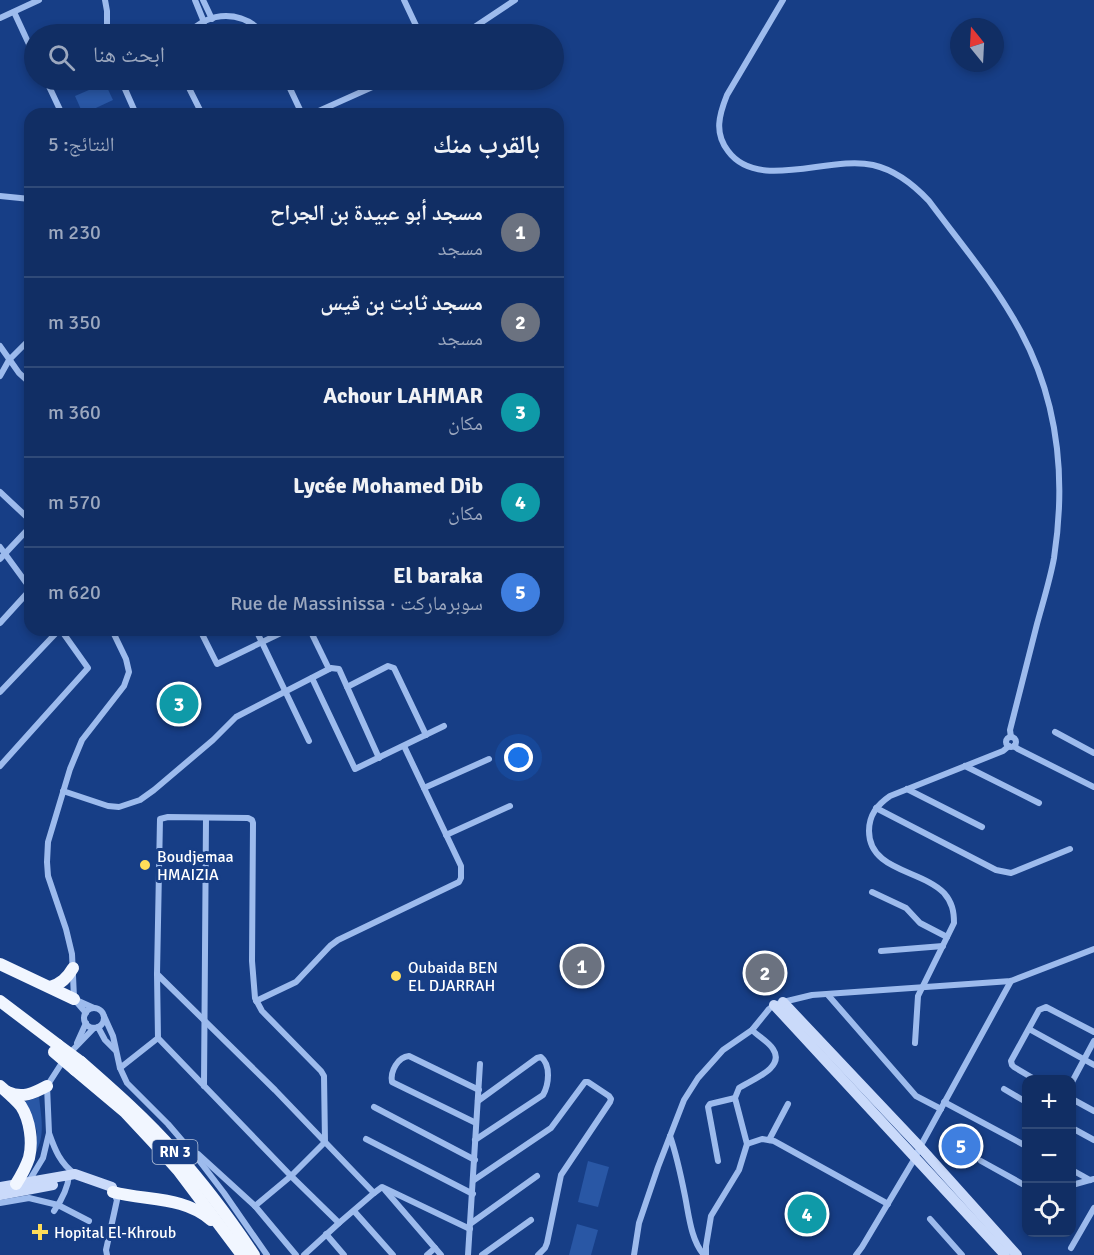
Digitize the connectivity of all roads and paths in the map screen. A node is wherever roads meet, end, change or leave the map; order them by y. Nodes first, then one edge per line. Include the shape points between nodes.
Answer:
1 (39, 0) edge
2 (105, 0) edge
3 (195, 0) edge
4 (204, 0) edge
5 (404, 0) edge
6 (515, 0) edge
7 (783, 0) edge
8 (14, 12) junction
9 (0, 18) edge
10 (212, 19) junction
11 (204, 22) junction
12 (107, 24) edge
13 (200, 24) edge
14 (252, 24) edge
15 (415, 24) edge
16 (479, 24) edge
17 (24, 34) edge
18 (51, 90) edge
19 (125, 90) edge
20 (190, 90) edge
21 (291, 90) edge
22 (366, 90) edge
23 (60, 108) edge
24 (133, 108) edge
25 (199, 108) edge
26 (299, 108) edge
27 (325, 108) edge
28 (0, 196) edge
29 (24, 198) edge
30 (24, 345) edge
31 (0, 346) edge
32 (9, 360) junction
33 (0, 376) edge
34 (24, 378) edge
35 (0, 492) edge
36 (24, 514) edge
37 (24, 533) edge
38 (0, 547) edge
39 (3, 556) edge
40 (24, 582) edge
41 (24, 596) edge
42 (0, 623) edge
43 (54, 636) edge
44 (64, 636) edge
45 (115, 636) edge
46 (203, 636) edge
47 (259, 636) edge
48 (275, 636) edge
49 (313, 636) edge
50 (262, 643) junction
51 (328, 669) junction
52 (312, 678) junction
53 (347, 687) junction
54 (285, 691) junction
55 (0, 692) edge
56 (444, 726) dead end
57 (1055, 732) dead end
58 (426, 735) junction
59 (309, 741) dead end
60 (404, 746) junction
61 (1011, 746) junction
62 (1094, 753) edge
63 (379, 758) junction
64 (489, 759) dead end
65 (0, 766) edge
66 (965, 766) junction
67 (1094, 776) edge
68 (1092, 786) edge
69 (424, 788) junction
70 (907, 789) junction
71 (63, 791) junction
72 (1039, 803) dead end
73 (510, 806) dead end
74 (876, 808) junction
75 (206, 818) junction
76 (982, 827) dead end
77 (446, 835) junction
78 (1070, 849) dead end
79 (872, 892) dead end
80 (947, 937) junction
81 (943, 946) junction
82 (1094, 949) edge
83 (881, 951) dead end
84 (0, 964) edge
85 (73, 968) junction
86 (157, 974) junction
87 (1011, 981) junction
88 (50, 987) junction
89 (922, 987) junction
90 (828, 995) junction
91 (74, 999) junction
92 (0, 1001) edge
93 (256, 1001) junction
94 (778, 1004) junction
95 (94, 1008) junction
96 (0, 1010) edge
97 (86, 1013) junction
98 (104, 1016) junction
99 (86, 1023) junction
100 (205, 1023) junction
101 (96, 1027) junction
102 (1029, 1029) junction
103 (752, 1030) junction
104 (1094, 1032) edge
105 (158, 1038) junction
106 (1094, 1041) edge
107 (915, 1043) dead end
108 (77, 1044) junction
109 (56, 1048) junction
110 (115, 1051) junction
111 (1084, 1060) junction
112 (480, 1064) dead end
113 (1094, 1065) edge
114 (78, 1066) junction
115 (120, 1068) junction
116 (1027, 1075) edge
117 (1075, 1075) edge
118 (0, 1086) edge
119 (47, 1086) junction
120 (204, 1086) junction
121 (1004, 1089) dead end
122 (479, 1090) junction
123 (735, 1098) junction
124 (1022, 1100) edge
125 (478, 1101) junction
126 (944, 1102) junction
127 (1076, 1102) edge
128 (788, 1104) dead end
129 (374, 1107) dead end
130 (941, 1109) junction
131 (1094, 1112) edge
132 (476, 1123) junction
133 (1073, 1129) edge
134 (49, 1133) junction
135 (670, 1135) junction
136 (366, 1139) dead end
137 (476, 1140) junction
138 (769, 1140) junction
139 (1094, 1140) edge
140 (1022, 1141) edge
141 (184, 1142) junction
142 (325, 1142) junction
143 (747, 1144) junction
144 (920, 1147) junction
145 (676, 1152) junction
146 (663, 1154) junction
147 (915, 1158) junction
148 (475, 1160) junction
149 (718, 1161) dead end
150 (981, 1161) dead end
151 (1076, 1172) edge
152 (291, 1176) junction
153 (537, 1176) dead end
154 (71, 1177) junction
155 (1092, 1179) edge
156 (474, 1180) junction
157 (1022, 1184) edge
158 (1076, 1184) edge
159 (24, 1185) junction
160 (0, 1187) edge
161 (382, 1187) junction
162 (374, 1192) junction
163 (473, 1194) junction
164 (0, 1195) edge
165 (119, 1196) junction
166 (0, 1203) edge
167 (888, 1204) junction
168 (255, 1206) junction
169 (56, 1208) junction
170 (1094, 1208) edge
171 (354, 1210) junction
172 (930, 1219) dead end
173 (531, 1220) dead end
174 (89, 1221) dead end
175 (339, 1223) junction
176 (470, 1226) junction
177 (227, 1234) junction
178 (326, 1234) junction
179 (435, 1248) junction
180 (1071, 1248) dead end
181 (107, 1255) edge
182 (242, 1255) edge
183 (254, 1255) edge
184 (267, 1255) edge
185 (296, 1255) edge
186 (304, 1255) edge
187 (344, 1255) edge
188 (393, 1255) edge
189 (427, 1255) edge
190 (441, 1255) edge
191 (468, 1255) edge
192 (482, 1255) edge
193 (538, 1255) edge
194 (634, 1255) edge
195 (705, 1255) edge
196 (856, 1255) edge
197 (962, 1255) edge
198 (1005, 1255) edge
199 (1017, 1255) edge

1 - 8 street
2 - 12 street
3 - 11 street
4 - 10 street
5 - 15 street
6 - 16 street
7 - 61 street via 723,104 719,126 726,148 741,164 752,169 779,171 857,163 889,170 917,189 997,292 1022,334 1047,400 1060,476 1057,536 1010,730 1016,741
8 - 9 street
8 - 17 street
10 - 11 street
10 - 14 street via 240,17
11 - 13 street
18 - 23 street
19 - 24 street
20 - 25 street
21 - 26 street
22 - 27 street
28 - 29 street
30 - 32 street
31 - 32 street
32 - 33 street
32 - 34 street
35 - 36 street
37 - 39 street
38 - 39 street
39 - 40 street
41 - 42 street
43 - 55 street
44 - 65 street via 88,668
45 - 71 street via 129,672 124,686 82,740
46 - 50 street via 217,664
47 - 50 street
48 - 50 street
49 - 51 street
50 - 54 street
51 - 52 street
51 - 53 street via 339,669
52 - 54 street
52 - 63 street via 355,769
53 - 58 street via 391,666
53 - 63 street
54 - 59 street
54 - 71 street via 236,717 140,800 119,807 108,806
56 - 58 street
57 - 62 street
58 - 60 street
60 - 63 street
60 - 69 street
61 - 66 street
61 - 68 street
64 - 69 street
66 - 70 street
66 - 72 street
67 - 68 street
69 - 77 street
70 - 74 street
70 - 76 street
71 - 85 street via 48,842 47,862
73 - 77 street
74 - 78 street via 1005,873
74 - 80 street via 869,825 871,844 890,863 936,885 944,893 954,912
75 - 86 street via 163,818 159,822
75 - 93 street via 248,818 253,823 252,961
75 - 100 street
77 - 93 street via 461,866 459,882 338,940 296,982
79 - 80 street via 906,908 920,923
80 - 81 street
81 - 83 street
81 - 89 street
82 - 87 street
84 - 88 highway
85 - 88 highway via 61,983
85 - 91 street
86 - 100 street
86 - 105 street
87 - 89 street
87 - 126 street
88 - 91 highway
89 - 90 street
89 - 107 street
90 - 94 street
90 - 130 street via 916,1096
91 - 95 street
91 - 97 street
92 - 109 highway, RN 3
93 - 142 street via 324,1076
94 - 103 street
94 - 144 main road
94 - 147 main road
95 - 97 street
95 - 98 street
96 - 109 highway, RN 3
97 - 99 street
98 - 101 street via 103,1023
98 - 110 street
99 - 101 street
99 - 108 street
100 - 120 street
100 - 142 street
101 - 108 street
101 - 110 street
102 - 104 street via 1039,1010 1046,1007
102 - 111 street
102 - 116 street via 1011,1061 1014,1068
103 - 123 street via 773,1049 775,1061 771,1070 739,1088
103 - 135 street via 723,1050 698,1078
105 - 115 street
105 - 120 street
106 - 111 street
108 - 119 street
109 - 114 highway, RN 3, bridge
110 - 115 street
111 - 113 street
111 - 117 street
112 - 122 street
114 - 177 highway, RN 3 via 178,1170
114 - 183 highway, RN 3 via 127,1103 175,1152
115 - 141 street via 127,1083
118 - 119 highway via 14,1095 28,1095
118 - 159 highway via 20,1106 28,1124 30,1154
119 - 134 street
120 - 152 street
121 - 124 street
122 - 125 street
122 - 132 street via 406,1055 391,1076 392,1082
123 - 143 street
123 - 149 street via 708,1107
125 - 132 street
125 - 137 street via 537,1058 546,1061 543,1095
126 - 130 street
126 - 140 street
127 - 131 street
128 - 138 street
129 - 148 street
130 - 144 street
132 - 137 street
133 - 139 street
134 - 154 street
134 - 159 street via 43,1158
135 - 145 street
135 - 146 street
136 - 163 street
137 - 148 street
138 - 143 street
138 - 167 street
141 - 168 street
141 - 184 street
142 - 152 street
142 - 162 street
143 - 195 street via 739,1170 711,1216
144 - 147 street
144 - 199 main road
145 - 146 street
145 - 195 street via 693,1235
146 - 194 street via 639,1223
147 - 167 street
147 - 198 main road
148 - 156 street
150 - 157 street
151 - 155 street
152 - 168 street
152 - 175 street
153 - 176 street
154 - 159 main road
154 - 165 main road
154 - 169 street
155 - 158 street
156 - 163 street
156 - 193 street via 551,1128 585,1082 609,1096 610,1102 561,1175 547,1243
159 - 160 main road
159 - 164 main road
161 - 162 street
161 - 176 street
161 - 179 street
162 - 171 street
163 - 176 street
165 - 177 highway via 193,1207
165 - 181 street
166 - 169 street via 28,1198
167 - 196 street
168 - 185 street
169 - 174 street
170 - 180 street
171 - 175 street
171 - 188 street
172 - 197 street
173 - 192 street
175 - 178 street
176 - 191 street
177 - 182 highway, RN 3
178 - 186 street
178 - 187 street
179 - 189 street
179 - 190 street

